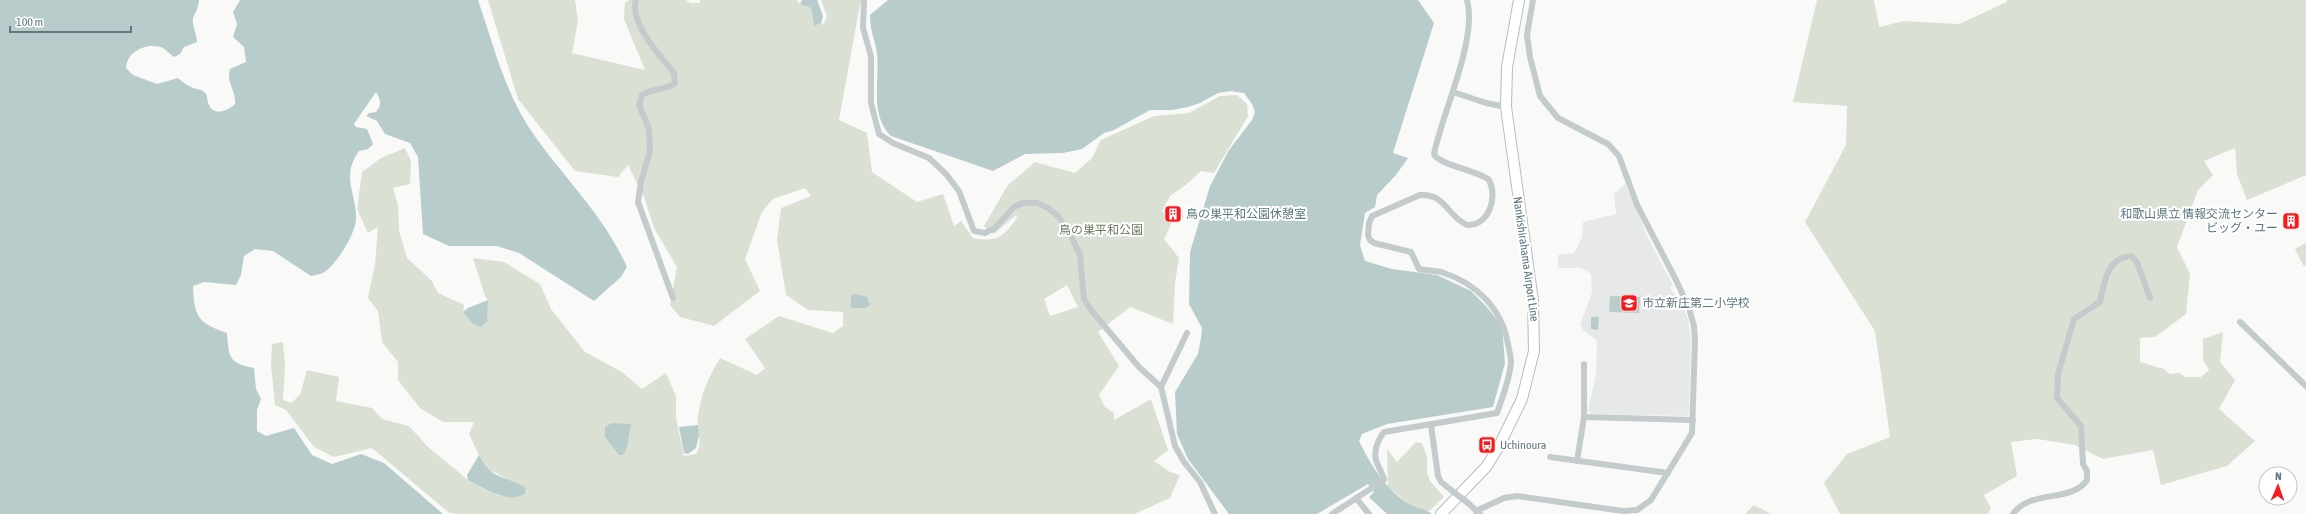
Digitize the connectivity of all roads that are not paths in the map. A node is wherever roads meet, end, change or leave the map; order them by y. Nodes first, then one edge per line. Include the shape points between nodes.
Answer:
1 (636, 0) edge
2 (864, 0) edge
3 (1467, 0) edge
4 (1519, 0) edge
5 (1533, 0) edge
6 (1453, 92) junction
7 (1506, 107) junction
8 (673, 298) dead end
9 (2150, 298) dead end
10 (2240, 322) dead end
11 (1187, 333) dead end
12 (1584, 364) dead end
13 (2306, 386) edge
14 (1161, 387) junction
15 (1584, 417) junction
16 (1693, 420) junction
17 (1430, 425) junction
18 (1550, 457) dead end
19 (1577, 461) junction
20 (1668, 473) junction
21 (1356, 498) junction
22 (1478, 512) edge
23 (1215, 514) edge
24 (1332, 514) edge
25 (1369, 514) edge
26 (1441, 514) edge
27 (2013, 514) edge

1 - 8 street via 634,7 644,36 674,73 675,78 675,83 670,87 652,89 642,95 639,105 649,129 650,150 638,202
2 - 14 street via 863,28 871,56 871,103 879,134 893,143 929,158 946,174 959,191 974,231 985,233 995,228 1014,207 1023,203 1037,203 1058,216 1080,256 1084,299 1139,367
3 - 6 street via 1469,23
4 - 7 main road, Nankishirahama Airport Line via 1509,55
5 - 16 street via 1528,16 1527,35 1540,96 1558,118 1608,144 1619,156 1637,205 1689,308 1695,341
6 - 7 street
6 - 17 street via 1434,155 1439,160 1489,180 1491,192 1487,216 1481,222 1467,225 1440,200 1427,194 1420,194 1374,214 1368,226 1368,237 1372,242 1409,251 1418,268 1445,273 1478,292 1496,310 1504,328 1511,362 1497,413
7 - 26 main road, Nankishirahama Airport Line via 1533,301 1534,352 1522,400 1499,446 1487,466
9 - 27 street via 2137,262 2131,256 2123,256 2113,263 2107,274 2100,302 2074,319 2058,374 2057,398 2081,426 2083,464 2087,470 2087,480 2073,490 2028,501
10 - 13 street
11 - 14 street
12 - 15 street
14 - 23 street via 1175,446 1200,482
15 - 16 street
15 - 19 street
16 - 20 street via 1692,433
17 - 21 street via 1384,432 1376,453 1376,463 1384,480
17 - 22 street, bridge via 1441,482
18 - 19 street
19 - 20 street
20 - 22 street via 1651,500 1637,510 1623,511 1517,496 1504,498
21 - 24 street
21 - 25 street

